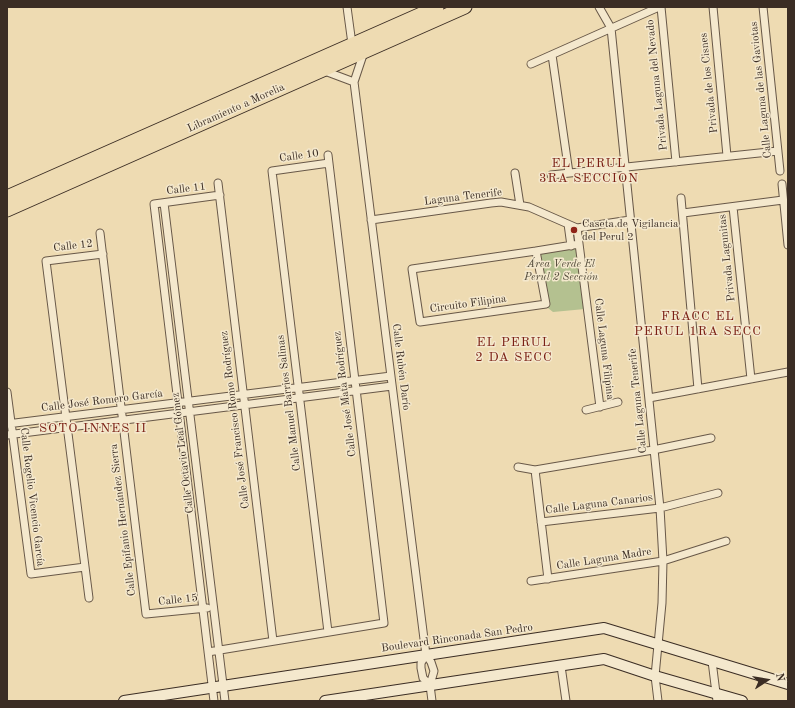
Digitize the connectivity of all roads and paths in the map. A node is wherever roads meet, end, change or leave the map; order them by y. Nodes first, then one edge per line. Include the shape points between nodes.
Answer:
1 (347, 7) edge
2 (436, 7) edge
3 (465, 7) edge
4 (599, 7) edge
5 (660, 7) edge
6 (713, 7) edge
7 (763, 7) edge
8 (611, 28) junction
9 (352, 44) junction
10 (364, 52) junction
11 (552, 55) junction
12 (531, 64) dead end
13 (322, 70) junction
14 (354, 82) junction
15 (778, 151) junction
16 (328, 155) dead end
17 (727, 156) junction
18 (676, 162) junction
19 (329, 163) junction
20 (625, 167) junction
21 (272, 171) joint
22 (780, 171) dead end
23 (515, 173) dead end
24 (569, 173) junction
25 (551, 175) dead end
26 (218, 183) dead end
27 (782, 184) dead end
28 (220, 195) junction
29 (7, 197) edge
30 (681, 198) dead end
31 (783, 200) junction
32 (164, 203) junction
33 (154, 204) joint
34 (520, 205) junction
35 (733, 207) junction
36 (7, 210) edge
37 (683, 213) junction
38 (371, 220) junction
39 (630, 220) junction
40 (568, 224) junction
41 (577, 228) junction
42 (100, 233) dead end
43 (579, 244) junction
44 (788, 245) edge
45 (571, 246) junction
46 (536, 251) junction
47 (103, 254) junction
48 (788, 372) edge
49 (391, 376) junction
50 (751, 379) junction
51 (355, 380) junction
52 (392, 386) junction
53 (298, 388) junction
54 (698, 389) junction
55 (356, 391) junction
56 (7, 392) edge
57 (243, 394) junction
58 (300, 398) junction
59 (649, 398) junction
60 (188, 401) junction
61 (618, 402) dead end
62 (178, 403) junction
63 (245, 405) junction
64 (600, 407) junction
65 (121, 410) junction
66 (586, 410) dead end
67 (189, 412) junction
68 (179, 413) junction
69 (66, 417) junction
70 (123, 420) junction
71 (9, 424) edge
72 (67, 427) junction
73 (10, 434) edge
74 (711, 438) dead end
75 (653, 450) junction
76 (518, 468) dead end
77 (535, 470) junction
78 (718, 493) dead end
79 (660, 508) junction
80 (541, 522) junction
81 (726, 541) dead end
82 (663, 561) junction
83 (85, 567) junction
84 (548, 579) junction
85 (531, 581) dead end
86 (89, 598) dead end
87 (213, 607) junction
88 (203, 608) junction
89 (146, 614) joint
90 (328, 632) junction
91 (273, 641) junction
92 (659, 644) junction
93 (218, 650) junction
94 (208, 652) junction
95 (426, 655) junction
96 (712, 661) junction
97 (561, 666) junction
98 (654, 676) junction
99 (788, 684) edge
100 (430, 685) junction
101 (223, 686) junction
102 (212, 687) junction
103 (716, 697) edge
104 (124, 701) edge
105 (214, 701) edge
106 (225, 701) edge
107 (326, 701) edge
108 (432, 701) edge
109 (566, 701) edge
110 (658, 701) edge
111 (742, 701) edge

1 - 9 street
2 - 9 highway, Libramiento a Morelia
3 - 10 highway, Libramiento a Morelia
4 - 8 street, Calle Laguna Tenerife
5 - 8 street
5 - 18 street, Privada Laguna del Nevado
6 - 17 street, Privada de los Cisnes
7 - 15 street, Calle Laguna de las Gaviotas
8 - 11 street
8 - 20 street, Calle Laguna Tenerife
9 - 29 highway, Libramiento a Morelia
10 - 13 highway, Libramiento a Morelia
10 - 14 street, Calle Rubén Darío
11 - 12 street
11 - 24 street
13 - 14 street
13 - 36 highway, Libramiento a Morelia
14 - 38 street, Calle Rubén Darío
15 - 17 street
15 - 22 street, Calle Laguna de las Gaviotas
16 - 19 street, Calle José Mata Rodríguez
17 - 18 street
18 - 20 street
19 - 21 street, Calle 10
19 - 51 street, Calle José Mata Rodríguez
20 - 24 street
20 - 39 street, Calle Laguna Tenerife
21 - 53 street, Calle Manuel Barrios Salinas
23 - 34 street
24 - 25 street
26 - 28 street, Calle José Francisco Romo Rodríguez
27 - 31 street
28 - 32 street, Calle 11
28 - 57 street, Calle José Francisco Romo Rodríguez
30 - 37 street
31 - 35 street
31 - 44 street
32 - 33 street, Calle 11
32 - 60 street, Calle Octavio Leal Gómez
33 - 62 street, Calle Octavio Leal Gómez
34 - 38 street, Laguna Tenerife via 491,203
34 - 40 street, Laguna Tenerife
35 - 37 street
35 - 50 street, Privada Lagunitas
37 - 54 street
38 - 49 street, Calle Rubén Darío
39 - 41 street
39 - 59 street, Calle Laguna Tenerife
40 - 41 street, Laguna Tenerife
40 - 45 street
41 - 43 street, Calle Laguna Filipina
42 - 47 street, Calle Epifanio Hernández Sierra
43 - 45 street, Circuito Filipina
43 - 64 street, Calle Laguna Filipina
45 - 46 street, Circuito Filipina
46 - 46 street, Circuito Filipina via 412,269 420,322 546,304
47 - 65 street, Calle Epifanio Hernández Sierra
47 - 69 street, Calle 12 via 46,261
48 - 50 street
49 - 51 street, Calle José Romero García
49 - 52 street, Calle Rubén Darío
50 - 54 street
51 - 53 street, Calle José Romero García
51 - 55 street, Calle José Mata Rodríguez
52 - 55 street, Calle José Romero García
52 - 95 street, Calle Rubén Darío
53 - 57 street, Calle José Romero García
53 - 58 street, Calle Manuel Barrios Salinas
54 - 59 street
55 - 58 street, Calle José Romero García
55 - 90 street, Calle José Mata Rodríguez via 384,623
56 - 71 street, Calle Rogelio Vicencio García
57 - 60 street, Calle José Romero García
57 - 63 street, Calle José Francisco Romo Rodríguez
58 - 63 street, Calle José Romero García
58 - 90 street, Calle Manuel Barrios Salinas
59 - 75 street, Calle Laguna Tenerife
60 - 62 street, Calle José Romero García
60 - 67 street, Calle Octavio Leal Gómez
61 - 64 street, Calle Laguna Filipina
62 - 65 street, Calle José Romero García
62 - 68 street, Calle Octavio Leal Gómez
63 - 67 street, Calle José Romero García
63 - 91 street, Calle José Francisco Romo Rodríguez
64 - 66 street, Calle Laguna Filipina
65 - 69 street, Calle José Romero García
65 - 70 street, Calle Epifanio Hernández Sierra
67 - 68 street, Calle José Romero García
67 - 87 street, Calle Octavio Leal Gómez
68 - 70 street, Calle José Romero García
68 - 88 street, Calle Octavio Leal Gómez
69 - 71 street, Calle José Romero García
69 - 72 street
70 - 72 street, Calle José Romero García
70 - 89 street, Calle Epifanio Hernández Sierra
71 - 73 street, Calle Rogelio Vicencio García
72 - 73 street, Calle José Romero García
72 - 83 street
73 - 83 street, Calle Rogelio Vicencio García via 31,574
74 - 75 street
75 - 77 street
75 - 79 street, Calle Laguna Tenerife
76 - 77 street
77 - 80 street
78 - 79 street, Calle Laguna Canarios
79 - 80 street, Calle Laguna Canarios
79 - 82 street, Calle Laguna Tenerife
80 - 84 street
81 - 82 street, Calle Laguna Madre
82 - 84 street, Calle Laguna Madre
82 - 92 street, Calle Laguna Tenerife
83 - 86 street
84 - 85 street, Calle Laguna Madre
87 - 88 street, Calle 15
87 - 93 street, Calle Octavio Leal Gómez
88 - 89 street, Calle 15
88 - 94 street, Calle Octavio Leal Gómez
90 - 91 street
91 - 93 street
92 - 95 street, Boulevard Rinconada San Pedro via 604,628
92 - 96 street, Boulevard Rinconada San Pedro
92 - 98 street, Calle Laguna Tenerife
93 - 94 street
93 - 101 street, Calle Octavio Leal Gómez
94 - 102 street, Calle Octavio Leal Gómez
95 - 100 street, Calle Rubén Darío via 434,671
95 - 100 street, Calle Rubén Darío via 421,668 423,678
95 - 101 street, Boulevard Rinconada San Pedro
96 - 99 street, Boulevard Rinconada San Pedro
96 - 103 street
97 - 98 street via 604,659
97 - 100 street
97 - 109 street
98 - 103 street
98 - 110 street, Calle Laguna Tenerife
100 - 107 street
100 - 108 street, Calle Rubén Darío
101 - 102 street, Boulevard Rinconada San Pedro
101 - 106 street, Calle Octavio Leal Gómez
102 - 104 street, Boulevard Rinconada San Pedro
102 - 105 street, Calle Octavio Leal Gómez
103 - 111 street

